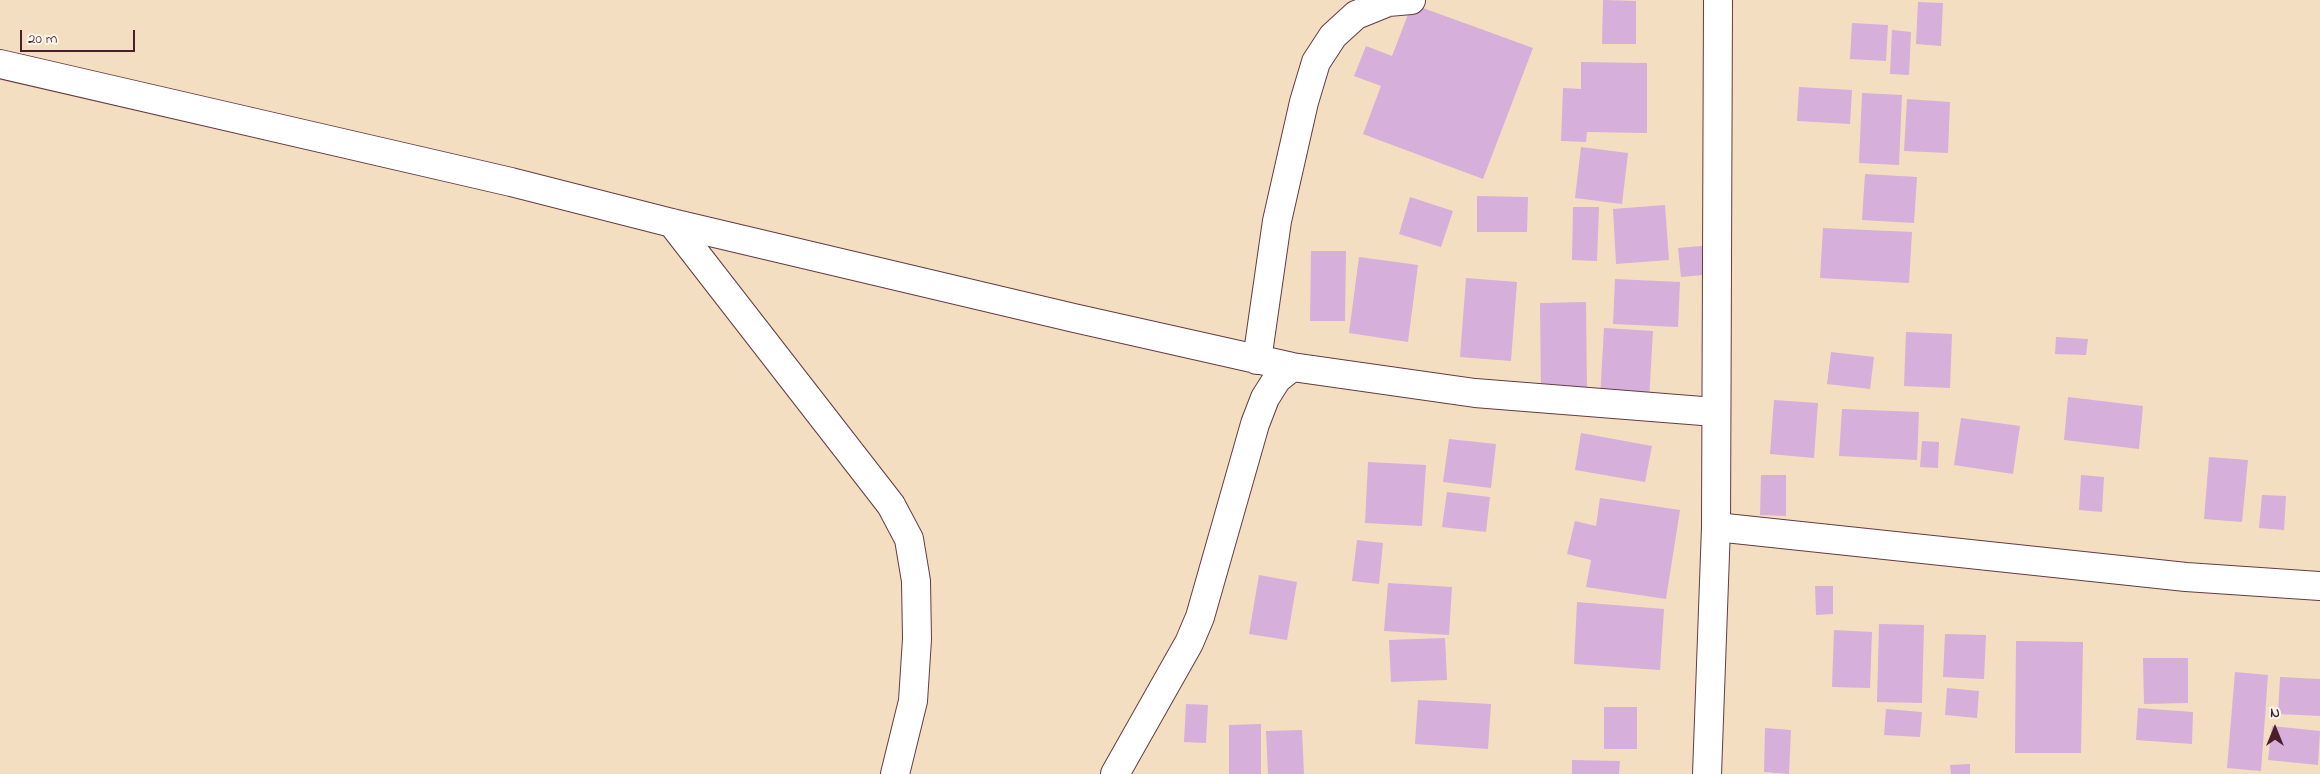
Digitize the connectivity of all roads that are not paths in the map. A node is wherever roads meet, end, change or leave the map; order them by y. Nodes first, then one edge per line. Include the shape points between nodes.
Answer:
1 (1411, 0) edge
2 (1718, 0) edge
3 (0, 64) edge
4 (672, 223) junction
5 (1258, 360) junction
6 (1292, 367) junction
7 (1715, 412) junction
8 (1716, 527) junction
9 (2320, 586) edge
10 (895, 774) edge
11 (1115, 774) edge
12 (1707, 774) edge

1 - 5 street via 1388,2 1356,15 1333,36 1316,62 1277,221
2 - 7 street
3 - 4 street via 511,182
4 - 5 street
4 - 10 street via 891,505 909,538 916,581 916,666 913,701
5 - 6 street
6 - 7 street via 1476,393
6 - 11 street via 1277,379 1264,398 1200,617 1189,643
7 - 8 street
8 - 9 street via 2186,577
8 - 12 street

